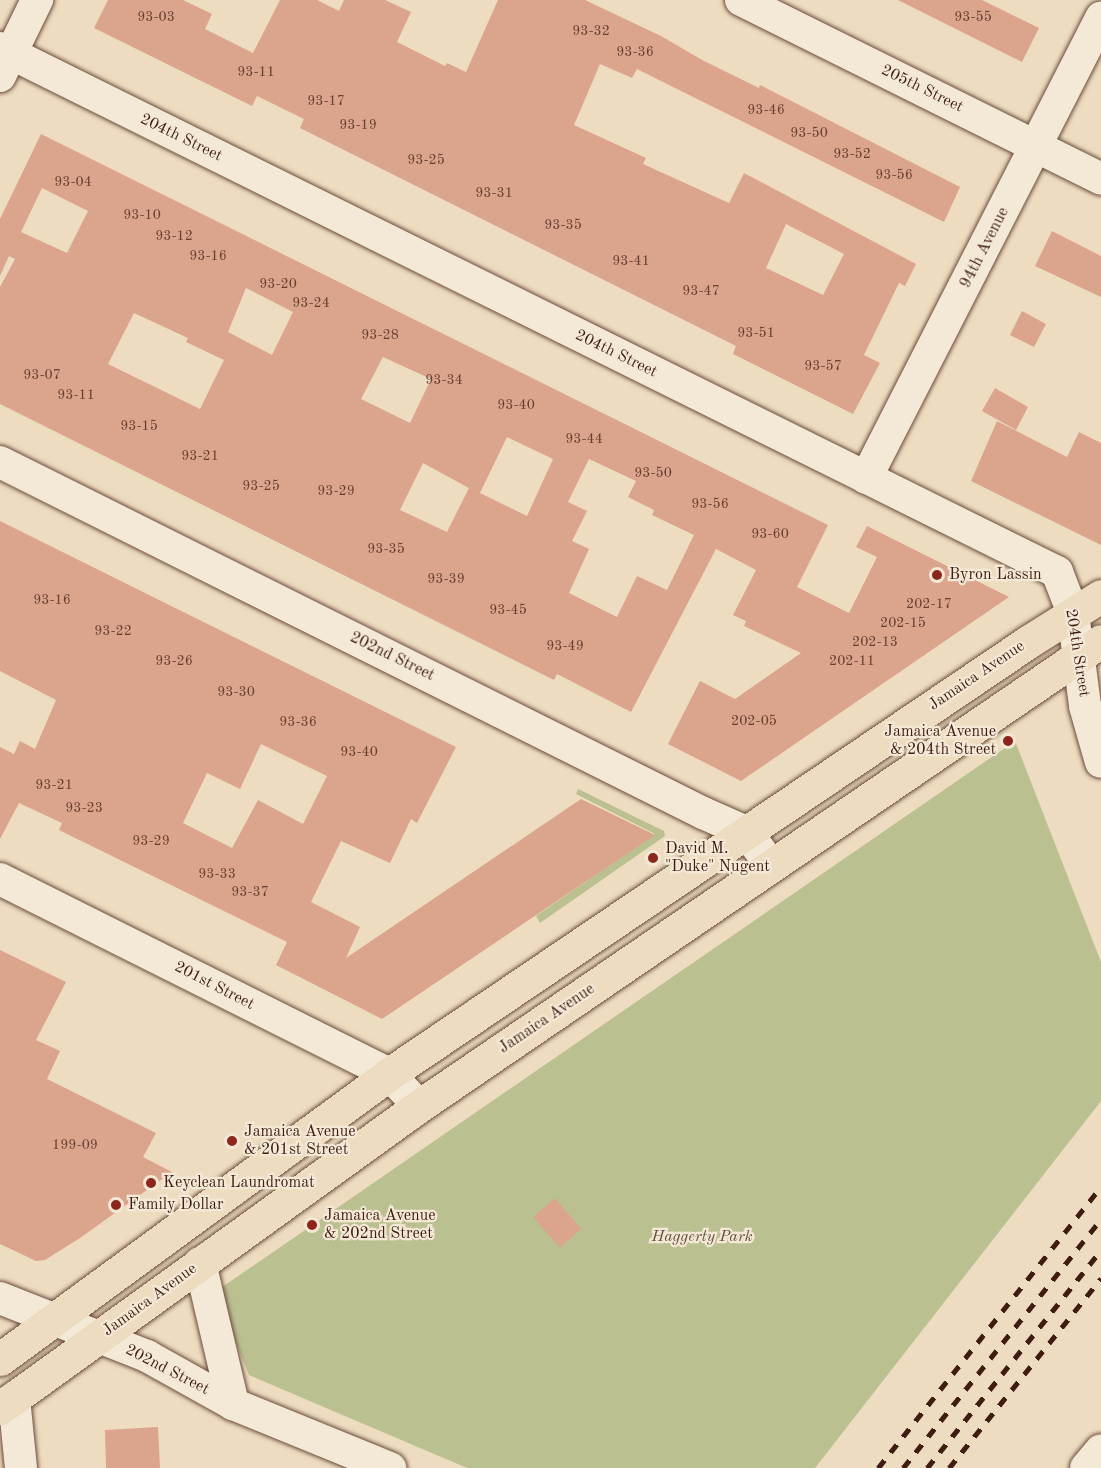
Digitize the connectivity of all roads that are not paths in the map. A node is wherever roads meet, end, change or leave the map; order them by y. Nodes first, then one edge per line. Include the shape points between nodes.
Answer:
1 (37, 0) edge
2 (741, 0) edge
3 (1101, 18) edge
4 (4, 59) edge
5 (1037, 146) junction
6 (1101, 179) edge
7 (0, 462) edge
8 (866, 478) junction
9 (1101, 596) edge
10 (1073, 613) junction
11 (1089, 649) edge
12 (1101, 762) edge
13 (746, 832) junction
14 (772, 866) junction
15 (0, 879) edge
16 (389, 1074) junction
17 (419, 1106) junction
18 (200, 1263) junction
19 (0, 1298) edge
20 (54, 1319) junction
21 (99, 1337) junction
22 (0, 1359) edge
23 (7, 1403) edge
24 (233, 1404) junction
25 (1101, 1450) edge
26 (21, 1468) edge
27 (390, 1468) edge
28 (1086, 1468) edge

1 - 4 street
2 - 5 street, 205th Street
3 - 5 street, 94th Avenue
4 - 8 street, 204th Street
5 - 6 street, 205th Street
5 - 8 street, 94th Avenue
7 - 13 street, 202nd Street
8 - 10 street, 204th Street via 1057,572
9 - 10 main road, Jamaica Avenue
10 - 11 street, 204th Street
10 - 13 main road, Jamaica Avenue
11 - 12 street, 204th Street via 1085,706
11 - 14 main road, Jamaica Avenue
13 - 14 street, 202nd Street
13 - 16 main road, Jamaica Avenue
14 - 17 main road, Jamaica Avenue
15 - 16 street, 201st Street
16 - 17 street, 201st Street
16 - 20 main road, Jamaica Avenue
17 - 18 main road, Jamaica Avenue
18 - 21 main road, Jamaica Avenue
18 - 24 street, 202nd Street
19 - 20 street, 202nd Street
20 - 21 street, 202nd Street
20 - 22 main road, Jamaica Avenue
21 - 23 main road, Jamaica Avenue
21 - 24 street, 202nd Street via 147,1356
23 - 26 street
24 - 27 street, 202nd Street
25 - 28 street

